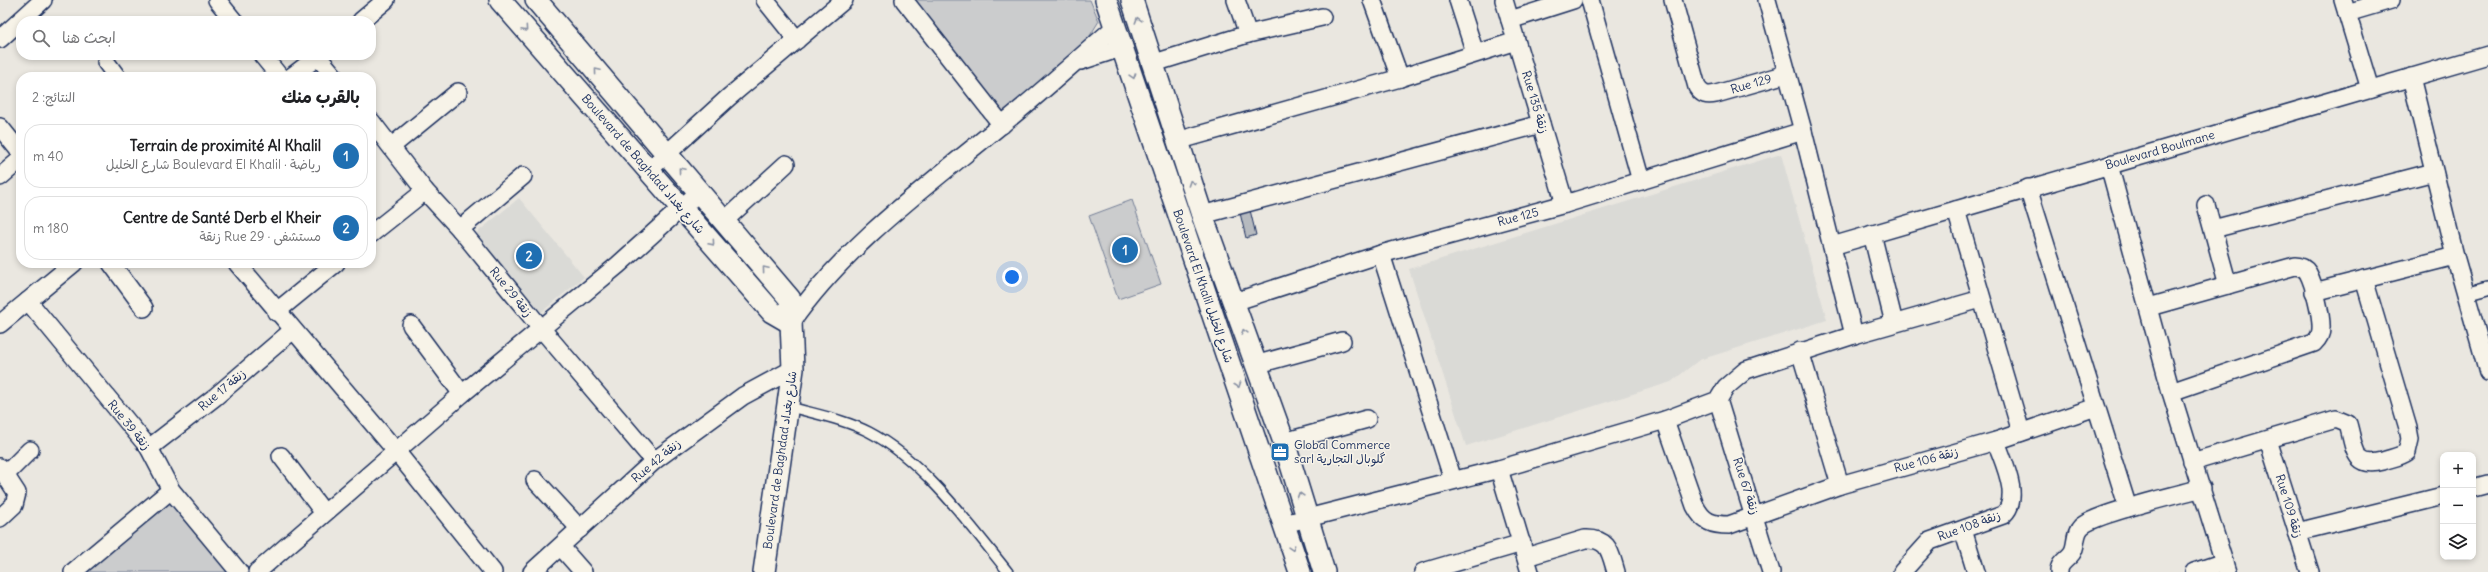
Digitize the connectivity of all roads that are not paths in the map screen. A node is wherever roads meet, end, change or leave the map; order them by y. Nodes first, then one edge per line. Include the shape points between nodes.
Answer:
1 (43, 0) edge
2 (217, 0) edge
3 (500, 0) edge
4 (536, 0) edge
5 (765, 0) edge
6 (844, 0) edge
7 (904, 0) edge
8 (1106, 0) edge
9 (1132, 0) edge
10 (1236, 0) edge
11 (1372, 0) edge
12 (1458, 0) edge
13 (1504, 0) edge
14 (1573, 0) edge
15 (1590, 0) edge
16 (1673, 0) edge
17 (1767, 0) edge
18 (2391, 0) edge
19 (375, 3) edge
20 (2345, 7) edge
21 (26, 16) edge
22 (230, 16) edge
23 (365, 16) edge
24 (1322, 17) dead end
25 (1510, 20) junction
26 (16, 25) edge
27 (1115, 27) junction
28 (1248, 34) junction
29 (0, 40) edge
30 (797, 40) junction
31 (1516, 41) junction
32 (1124, 47) junction
33 (1475, 53) junction
34 (2488, 55) edge
35 (266, 60) edge
36 (314, 60) edge
37 (322, 60) edge
38 (106, 62) dead end
39 (1074, 64) junction
40 (1151, 64) junction
41 (113, 72) edge
42 (276, 72) edge
43 (298, 72) edge
44 (331, 72) edge
45 (1786, 74) junction
46 (2411, 77) junction
47 (1400, 78) junction
48 (2370, 89) junction
49 (458, 92) dead end
50 (1002, 124) junction
51 (1541, 124) junction
52 (0, 127) edge
53 (376, 127) edge
54 (1803, 131) junction
55 (1177, 141) junction
56 (392, 146) junction
57 (16, 147) edge
58 (667, 154) junction
59 (16, 163) edge
60 (786, 164) dead end
61 (2109, 165) junction
62 (649, 170) junction
63 (2434, 172) junction
64 (523, 176) dead end
65 (0, 177) edge
66 (1641, 181) junction
67 (2028, 188) junction
68 (425, 191) junction
69 (699, 192) junction
70 (1565, 204) junction
71 (2206, 205) dead end
72 (680, 207) junction
73 (1956, 210) junction
74 (1202, 216) junction
75 (724, 220) junction
76 (460, 229) junction
77 (2213, 229) junction
78 (376, 230) edge
79 (1872, 234) junction
80 (1832, 246) junction
81 (1381, 254) junction
82 (2455, 256) junction
83 (68, 268) edge
84 (115, 268) edge
85 (241, 268) edge
86 (330, 268) edge
87 (2364, 279) junction
88 (2228, 285) junction
89 (2488, 288) edge
90 (2314, 292) junction
91 (2466, 294) junction
92 (1981, 299) junction
93 (28, 301) junction
94 (1234, 302) junction
95 (2149, 307) junction
96 (144, 308) dead end
97 (276, 312) junction
98 (790, 323) junction
99 (1894, 323) junction
100 (0, 324) edge
101 (410, 325) dead end
102 (540, 327) junction
103 (292, 330) junction
104 (1854, 335) junction
105 (1342, 341) dead end
106 (1800, 351) junction
107 (1255, 365) junction
108 (793, 369) junction
109 (2488, 372) edge
110 (2172, 392) junction
111 (462, 394) junction
112 (1718, 400) junction
113 (787, 406) junction
114 (2096, 407) junction
115 (1367, 419) dead end
116 (1665, 420) junction
117 (2021, 432) junction
118 (2268, 440) junction
119 (1996, 441) junction
120 (1284, 442) junction
121 (149, 448) junction
122 (30, 450) dead end
123 (396, 451) junction
124 (281, 456) dead end
125 (654, 461) junction
126 (2192, 462) junction
127 (1499, 469) junction
128 (3, 470) edge
129 (535, 480) dead end
130 (1453, 480) junction
131 (2488, 484) edge
132 (1840, 485) junction
133 (2476, 487) edge
134 (2202, 488) junction
135 (171, 490) junction
136 (2440, 497) edge
137 (2128, 508) junction
138 (324, 512) junction
139 (1756, 516) junction
140 (0, 518) edge
141 (1307, 518) junction
142 (1284, 524) junction
143 (580, 529) junction
144 (1963, 530) junction
145 (2297, 532) junction
146 (561, 547) junction
147 (1526, 557) edge
148 (2225, 567) edge
149 (1447, 569) edge
150 (73, 572) edge
151 (240, 572) edge
152 (257, 572) edge
153 (493, 572) edge
154 (532, 572) edge
155 (583, 572) edge
156 (764, 572) edge
157 (1008, 572) edge
158 (1300, 572) edge
159 (1324, 572) edge
160 (1423, 572) edge
161 (1616, 572) edge
162 (1771, 572) edge
163 (1902, 572) edge
164 (1976, 572) edge
165 (2059, 572) edge
166 (2194, 572) edge
167 (2310, 572) edge

1 - 21 street
2 - 22 street
3 -> 62 street, Boulevard de Baghdad شارع بغداد
58 -> 4 street, Boulevard de Baghdad شارع بغداد
5 - 30 street
6 - 30 street
7 - 50 street
8 - 27 street, Boulevard El Khalil شارع الخليل
40 -> 9 street, Boulevard El Khalil شارع الخليل
10 - 28 street
11 - 47 street
12 - 33 street
13 - 25 street, Rue 135 زنقة
14 - 25 street
15 - 66 street
16 - 45 street, Rue 129 via 1697,87 1705,95
17 - 45 street
18 - 20 street
19 - 23 street
20 - 48 street
24 - 28 street
25 - 31 street, Rue 135 زنقة
26 - 29 street
27 - 32 street, Boulevard El Khalil شارع الخليل
27 - 39 street
28 - 40 street
30 - 58 street
31 - 33 street
31 - 51 street, Rue 135 زنقة
32 - 39 street
32 -> 142 street, Boulevard El Khalil شارع الخليل via 1166,180
33 - 47 street
34 - 46 street, Boulevard Boulmane
35 - 42 street
36 - 43 street
37 - 44 street
38 - 41 street
39 - 50 street
40 - 55 street, Boulevard El Khalil شارع الخليل
45 - 54 street
46 - 48 street, Boulevard Boulmane
46 - 63 street
47 - 55 street
48 - 61 street, Boulevard Boulmane
49 - 56 street
50 - 98 street via 866,238 805,303
51 - 70 street, Rue 135 زنقة
51 - 74 street
52 - 57 street
53 - 56 street, Rue 29 زنقة
54 - 66 street, Rue 125
54 - 80 street
74 -> 55 street, Boulevard El Khalil شارع الخليل
56 - 68 street, Rue 29 زنقة
58 - 62 street
69 -> 58 street, Boulevard de Baghdad شارع بغداد
59 - 65 street
60 - 75 street
61 - 67 street, Boulevard Boulmane
61 - 95 street
62 - 72 street, Boulevard de Baghdad شارع بغداد
63 - 77 street
63 - 82 street
64 - 76 street
66 - 70 street, Rue 125
67 - 73 street, Boulevard Boulmane
67 - 114 street
68 - 76 street, Rue 29 زنقة
68 - 78 street
69 - 72 street
69 - 75 street, Boulevard de Baghdad شارع بغداد
70 - 81 street, Rue 125
71 - 77 street
72 -> 98 street, Boulevard de Baghdad شارع بغداد via 772,312
72 - 102 street via 618,265
73 - 79 street, Boulevard Boulmane
73 - 92 street
74 - 94 street, Boulevard El Khalil شارع الخليل
98 -> 75 street, Boulevard de Baghdad شارع بغداد via 790,299
76 - 102 street, Rue 29 زنقة
77 - 88 street
79 - 80 street, Boulevard Boulmane
79 - 99 street
80 - 104 street
81 - 94 street, Rue 125
81 - 130 street
82 - 87 street
82 - 91 street
83 - 93 street
84 - 96 street
85 - 97 street
86 - 97 street
87 - 90 street
87 - 118 street via 2408,428 2410,439 2407,452 2402,456 2366,463 2360,460 2348,424 2336,419
88 - 90 street via 2295,266 2304,268 2308,273
88 - 95 street
89 - 91 street
90 - 110 street via 2321,328 2314,343
91 - 109 street
92 - 99 street
92 - 117 street
93 - 100 street
93 - 121 street, Rue 39 زنقة
107 -> 94 street, Boulevard El Khalil شارع الخليل
95 - 110 street
97 - 103 street
98 - 108 street, Boulevard de Baghdad شارع بغداد
99 - 104 street
101 - 111 street
102 - 111 street
102 - 125 street, Rue 29 زنقة
103 - 121 street, Rue 17 زنقة via 215,397
103 - 123 street
104 - 106 street
105 - 107 street
106 - 112 street via 1746,370 1726,387
106 - 132 street
107 - 120 street, Boulevard El Khalil شارع الخليل
108 - 113 street, Boulevard de Baghdad شارع بغداد
108 - 125 street, Rue 42 زنقة via 743,396
110 - 126 street
111 - 123 street
112 - 116 street
112 - 139 street, Rue 67 زنقة
113 - 156 street, Boulevard de Baghdad شارع بغداد
113 - 157 lane via 868,431 902,453 926,475
114 - 117 street, Rue 106 زنقة
114 - 137 street
115 - 120 street
116 - 127 street
116 - 139 street, Rue 106 زنقة via 1701,517 1718,525 1729,525
117 - 119 street, Rue 106 زنقة
118 - 126 street
118 - 145 street, Rue 109 زنقة
119 - 132 street, Rue 106 زنقة
119 - 144 street, Rue 108 زنقة via 2012,502 2009,510 2003,515
141 -> 120 street, Boulevard El Khalil شارع الخليل
121 - 135 street, Rue 39 زنقة
122 - 128 street
123 - 138 street
123 - 153 street
124 - 138 street
125 - 143 street, Rue 42 زنقة
126 - 134 street
127 - 130 street
127 - 147 street
128 - 140 street via 15,488 16,498 14,504
129 - 143 street
130 - 141 street
131 - 133 street
132 - 139 street, Rue 106 زنقة
134 - 137 street
134 - 148 street
135 - 150 street
135 - 151 street, Rue 39 زنقة
136 - 145 street
137 - 165 street via 2080,528 2072,552 2061,563
138 - 152 street
139 - 162 street, Rue 67 زنقة
141 - 142 street
141 - 159 street, Boulevard El Khalil شارع الخليل
142 -> 158 street, Boulevard El Khalil شارع الخليل
143 - 146 street, Rue 42 زنقة
144 - 163 street, Rue 108 زنقة via 1930,540
144 - 164 street
145 - 167 street, Rue 109 زنقة
146 - 154 street, Rue 42 زنقة
146 - 155 street
147 - 149 street
147 - 161 street via 1585,539 1595,539 1603,542 1608,548
148 - 166 street
149 - 160 street

